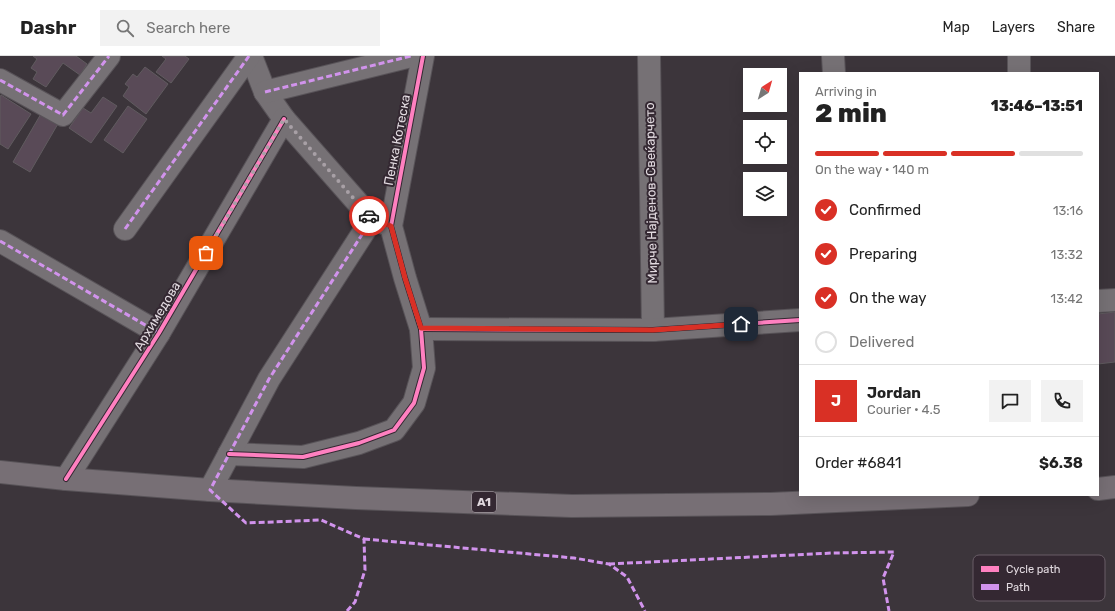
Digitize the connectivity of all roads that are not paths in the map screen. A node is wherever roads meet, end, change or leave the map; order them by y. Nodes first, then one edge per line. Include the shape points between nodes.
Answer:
1 (109, 56) edge
2 (250, 56) edge
3 (411, 56) edge
4 (423, 56) edge
5 (649, 56) edge
6 (833, 56) edge
7 (1019, 56) edge
8 (834, 72) edge
9 (1019, 72) edge
10 (0, 80) edge
11 (265, 92) junction
12 (284, 119) junction
13 (382, 222) junction
14 (125, 229) dead end
15 (0, 241) edge
16 (1115, 300) edge
17 (1099, 301) edge
18 (799, 320) edge
19 (421, 328) junction
20 (653, 330) junction
21 (159, 333) junction
22 (229, 454) junction
23 (0, 472) edge
24 (66, 479) junction
25 (1115, 487) edge
26 (1099, 489) edge
27 (210, 490) junction
28 (946, 496) edge

1 - 10 street via 63,115
2 - 11 street
2 - 14 street
3 - 11 street
4 - 13 street, Пенка Котеска
5 - 20 street, Мирче Најденов-Свеќарчето
6 - 8 street
7 - 9 street
11 - 12 street
12 - 13 street
12 - 21 street, Архимедова
13 - 19 street, Пенка Котеска via 405,278
13 - 22 street via 269,379
15 - 21 street, Архимедова
16 - 17 street
18 - 20 street
19 - 20 street
19 - 22 street, Пенка Котеска via 424,368 414,403 394,430 359,443 303,457
21 - 24 street, Архимедова
22 - 27 street
23 - 24 main road, A1
24 - 27 main road, A1
25 - 26 main road
27 - 28 main road, A1 via 572,506 771,504

